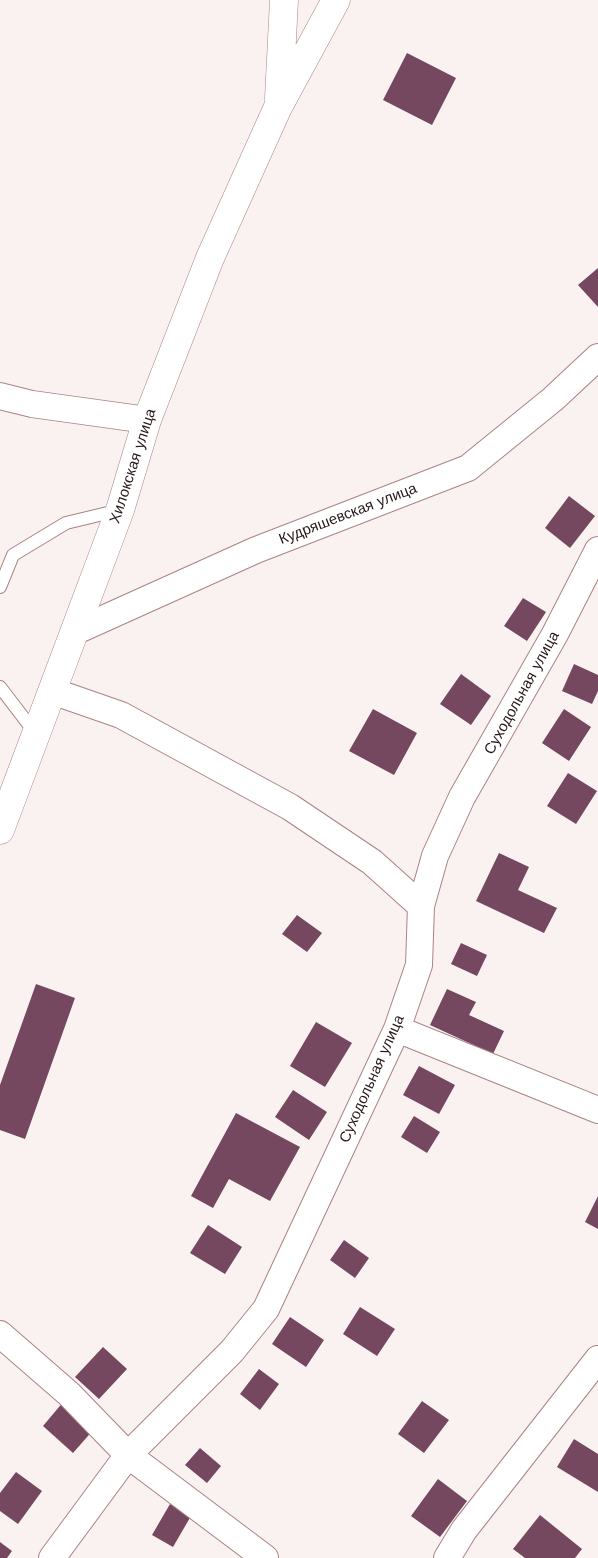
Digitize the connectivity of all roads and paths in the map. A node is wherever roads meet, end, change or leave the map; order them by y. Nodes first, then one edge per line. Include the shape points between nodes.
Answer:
1 (284, 0) edge
2 (336, 0) edge
3 (278, 107) junction
4 (598, 357) edge
5 (0, 396) edge
6 (147, 420) junction
7 (120, 510) junction
8 (598, 550) edge
9 (6, 556) edge
10 (0, 587) edge
11 (74, 632) junction
12 (0, 687) edge
13 (52, 691) junction
14 (36, 734) junction
15 (0, 830) edge
16 (421, 906) junction
17 (397, 1029) junction
18 (598, 1110) edge
19 (0, 1334) edge
20 (598, 1359) edge
21 (128, 1455) junction
22 (52, 1558) edge
23 (265, 1558) edge
24 (447, 1558) edge

1 - 3 main road
2 - 3 main road, Хилокская улица
3 - 6 main road, Хилокская улица via 210,258
4 - 11 street, Кудряшевская улица via 553,399 468,468 256,550
5 - 6 street via 32,404
6 - 7 main road, Хилокская улица
7 - 9 lane via 66,523
7 - 11 main road, Хилокская улица
8 - 16 street, Суходольная улица via 555,634 462,797 435,856
9 - 10 lane
11 - 13 main road, Хилокская улица
12 - 14 lane
13 - 14 main road, Хилокская улица
13 - 16 street via 121,715 290,807 372,862
14 - 15 main road, Хилокская улица
16 - 17 street, Суходольная улица via 420,966
17 - 18 street
17 - 21 street, Суходольная улица via 266,1309 232,1351
19 - 21 street via 69,1394
20 - 24 street via 464,1530
21 - 22 street, Суходольная улица
21 - 23 street

